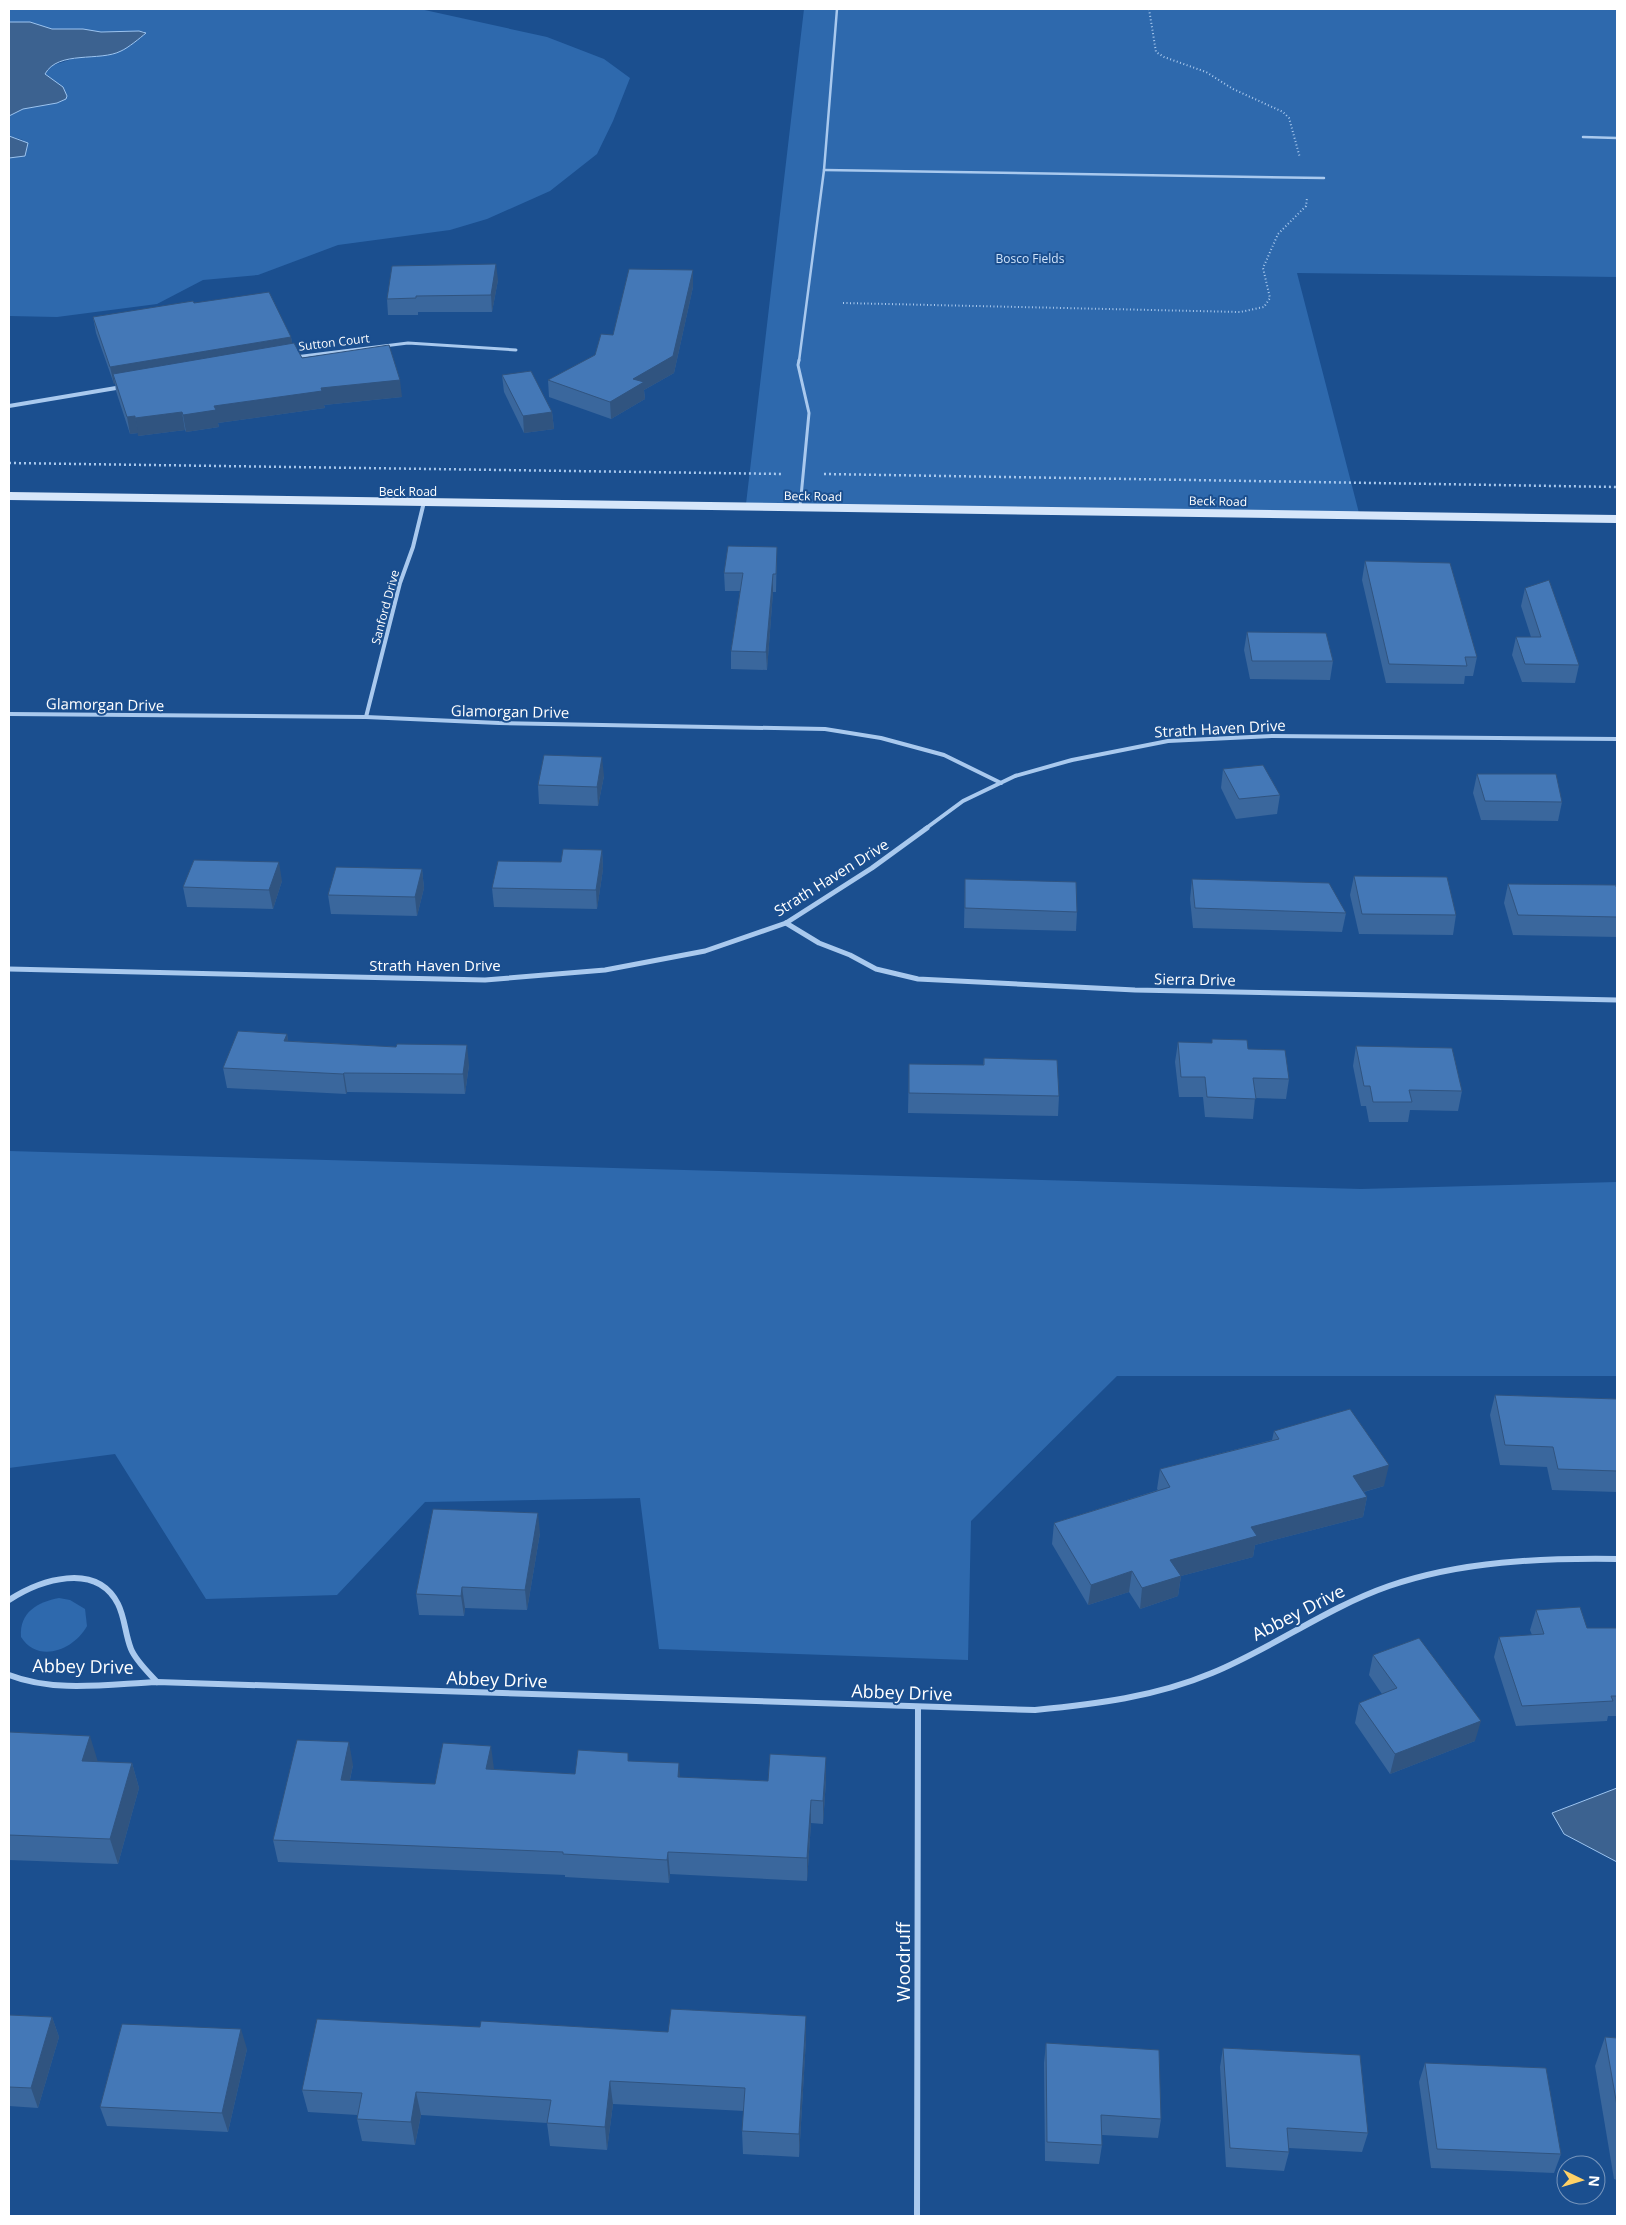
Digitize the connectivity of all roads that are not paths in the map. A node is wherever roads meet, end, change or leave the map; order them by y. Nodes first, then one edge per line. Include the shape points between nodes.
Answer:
1 (837, 9) edge
2 (1583, 137) dead end
3 (1617, 138) edge
4 (824, 170) junction
5 (1324, 178) dead end
6 (516, 350) dead end
7 (291, 358) edge
8 (129, 386) edge
9 (9, 406) edge
10 (9, 496) edge
11 (424, 502) junction
12 (800, 507) junction
13 (1617, 518) edge
14 (9, 714) edge
15 (366, 718) junction
16 (1617, 739) edge
17 (1001, 782) junction
18 (786, 923) junction
19 (9, 968) edge
20 (1617, 1000) edge
21 (1617, 1559) edge
22 (9, 1600) edge
23 (9, 1675) edge
24 (158, 1682) junction
25 (918, 1708) junction
26 (917, 2216) edge

1 - 4 lane
2 - 3 lane
4 - 5 lane
4 - 12 lane via 798,365 809,413
6 - 7 street, Sutton Court via 408,342
8 - 9 street
10 - 11 main road, Beck Road
11 - 12 main road, Beck Road
11 - 15 street, Sanford Drive
12 - 13 main road, Beck Road
14 - 15 street, Glamorgan Drive
15 - 17 street, Glamorgan Drive via 824,729 880,738 944,755
16 - 17 street, Strath Haven Drive via 1272,736 1168,740 1072,760
17 - 18 street, Strath Haven Drive via 963,801 872,868
18 - 19 street, Strath Haven Drive via 705,951 605,970 484,980
18 - 20 street, Sierra Drive via 819,943 876,969 918,978 1135,990
21 - 25 street, Abbey Drive via 1511,1562 1447,1571 1389,1586 1336,1607 1224,1668 1161,1692 1035,1710
22 - 24 street, Abbey Drive via 45,1580 88,1580 104,1587 115,1599 128,1632 130,1649
23 - 24 street, Abbey Drive via 36,1683
24 - 25 street, Abbey Drive
25 - 26 street, Woodruff

